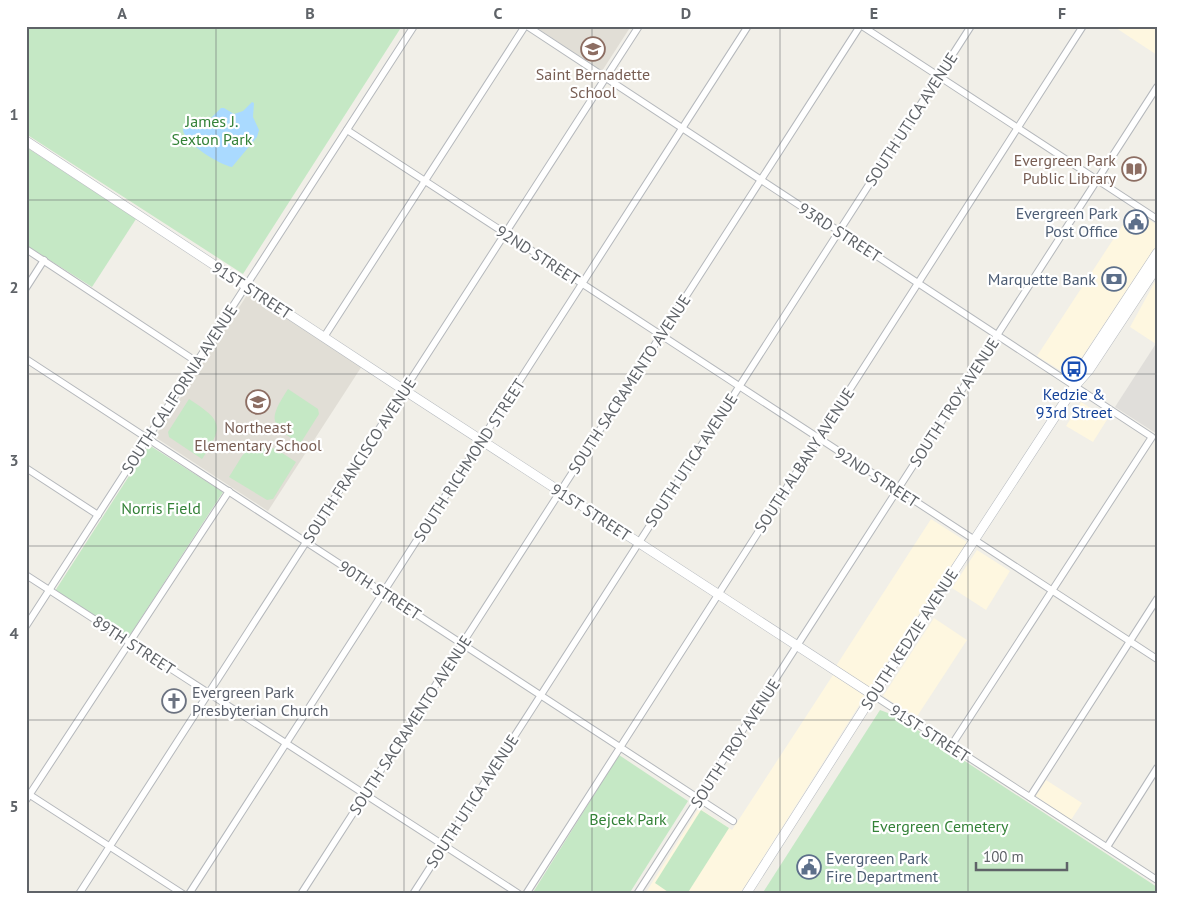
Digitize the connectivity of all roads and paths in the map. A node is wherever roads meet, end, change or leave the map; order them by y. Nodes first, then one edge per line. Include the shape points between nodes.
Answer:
1 (414, 26) edge
2 (526, 26) edge
3 (639, 26) edge
4 (748, 26) edge
5 (861, 26) edge
6 (970, 26) edge
7 (1083, 26) edge
8 (938, 76) junction
9 (606, 78) junction
10 (1157, 88) edge
11 (683, 128) junction
12 (1018, 128) junction
13 (347, 130) junction
14 (26, 141) edge
15 (761, 180) junction
16 (1097, 180) junction
17 (425, 181) junction
18 (1157, 219) edge
19 (839, 231) junction
20 (505, 233) junction
21 (26, 249) edge
22 (1157, 253) edge
23 (44, 260) junction
24 (1157, 267) edge
25 (918, 283) junction
26 (582, 284) junction
27 (246, 286) junction
28 (26, 288) edge
29 (661, 335) junction
30 (997, 335) junction
31 (324, 337) junction
32 (26, 359) edge
33 (197, 362) junction
34 (739, 386) junction
35 (1074, 386) junction
36 (404, 390) junction
37 (148, 438) junction
38 (818, 438) junction
39 (482, 441) junction
40 (26, 468) edge
41 (897, 490) junction
42 (229, 491) junction
43 (560, 492) junction
44 (98, 515) junction
45 (974, 540) junction
46 (306, 542) junction
47 (638, 542) junction
48 (26, 575) edge
49 (49, 590) junction
50 (1052, 591) junction
51 (384, 593) junction
52 (718, 595) junction
53 (1157, 599) edge
54 (26, 626) edge
55 (130, 642) junction
56 (1130, 642) junction
57 (462, 644) junction
58 (797, 646) junction
59 (1157, 659) edge
60 (208, 693) junction
61 (540, 695) junction
62 (872, 695) junction
63 (286, 743) junction
64 (952, 746) junction
65 (620, 747) junction
66 (1157, 768) edge
67 (365, 794) junction
68 (1030, 797) junction
69 (28, 798) edge
70 (699, 799) junction
71 (733, 821) dead end
72 (444, 845) junction
73 (109, 846) junction
74 (1107, 847) junction
75 (1157, 880) edge
76 (78, 894) edge
77 (183, 894) edge
78 (189, 894) edge
79 (301, 894) edge
80 (413, 894) edge
81 (519, 894) edge
82 (526, 894) edge
83 (637, 894) edge
84 (746, 894) edge

1 - 13 street, SOUTH CALIFORNIA AVENUE
2 - 9 street, 93RD STREET
2 - 17 street
3 - 9 street, SOUTH FRANCISCO AVENUE
4 - 11 street, SOUTH RICHMOND STREET
5 - 8 street
5 - 15 street, SOUTH SACRAMENTO AVENUE
6 - 8 street, SOUTH UTICA AVENUE
7 - 12 street, SOUTH ALBANY AVENUE
8 - 12 street
8 - 19 street, SOUTH UTICA AVENUE
9 - 11 street, 93RD STREET
9 - 20 street, SOUTH FRANCISCO AVENUE
10 - 16 street, SOUTH TROY AVENUE
11 - 15 street, 93RD STREET
11 - 26 street, SOUTH RICHMOND STREET
12 - 16 street
12 - 25 street, SOUTH ALBANY AVENUE
13 - 17 street, 92ND STREET
13 - 27 street, SOUTH CALIFORNIA AVENUE
14 - 27 street, 91ST STREET
15 - 19 street, 93RD STREET
15 - 29 street, SOUTH SACRAMENTO AVENUE
16 - 18 street
16 - 30 street, SOUTH TROY AVENUE
17 - 20 street, 92ND STREET
17 - 31 street
19 - 25 street, 93RD STREET
19 - 34 street, SOUTH UTICA AVENUE
20 - 26 street, 92ND STREET
20 - 36 street, SOUTH FRANCISCO AVENUE
21 - 23 street
22 - 35 street, SOUTH KEDZIE AVENUE via 1084,364
23 - 28 street
23 - 33 street
24 - 35 street, SOUTH KEDZIE AVENUE via 1089,370
25 - 30 street, 93RD STREET
25 - 38 street, SOUTH ALBANY AVENUE
26 - 29 street, 92ND STREET
26 - 39 street, SOUTH RICHMOND STREET
27 - 31 street, 91ST STREET
27 - 33 street, SOUTH CALIFORNIA AVENUE
29 - 34 street, 92ND STREET
29 - 43 street, SOUTH SACRAMENTO AVENUE
30 - 35 street, 93RD STREET
30 - 41 street, SOUTH TROY AVENUE
31 - 36 street, 91ST STREET
32 - 37 street, 90TH STREET
33 - 37 street, SOUTH CALIFORNIA AVENUE
34 - 38 street, 92ND STREET
34 - 47 street, SOUTH UTICA AVENUE
35 - 45 street, SOUTH KEDZIE AVENUE
35 - 50 street, 93RD STREET via 1152,437
36 - 39 street, 91ST STREET
36 - 46 street, SOUTH FRANCISCO AVENUE
37 - 42 street, 90TH STREET
37 - 44 street, SOUTH CALIFORNIA AVENUE
38 - 41 street, 92ND STREET
38 - 52 street, SOUTH ALBANY AVENUE
39 - 43 street, 91ST STREET
39 - 51 street, SOUTH RICHMOND STREET
40 - 44 street
41 - 45 street, 92ND STREET
41 - 58 street, SOUTH TROY AVENUE
42 - 46 street, 90TH STREET
42 - 55 street
43 - 47 street, 91ST STREET
43 - 57 street, SOUTH SACRAMENTO AVENUE
44 - 49 street, SOUTH CALIFORNIA AVENUE
45 - 50 street, 92ND STREET
45 - 62 street, SOUTH KEDZIE AVENUE
46 - 51 street, 90TH STREET
46 - 60 street, SOUTH FRANCISCO AVENUE
47 - 52 street, 91ST STREET
47 - 61 street, SOUTH UTICA AVENUE
48 - 49 street, 89TH STREET
49 - 54 street, SOUTH CALIFORNIA AVENUE
49 - 55 street, 89TH STREET
50 - 56 street, 92ND STREET
50 - 64 street
51 - 57 street, 90TH STREET
51 - 63 street, SOUTH RICHMOND STREET
52 - 58 street, 91ST STREET
52 - 65 street, SOUTH ALBANY AVENUE
53 - 56 street
55 - 60 street, 89TH STREET
55 - 69 street
56 - 59 street, 92ND STREET
56 - 68 street
57 - 61 street, 90TH STREET
57 - 67 street, SOUTH SACRAMENTO AVENUE
58 - 62 street, 91ST STREET
58 - 70 street, SOUTH TROY AVENUE
60 - 63 street, 89TH STREET
60 - 73 street, SOUTH FRANCISCO AVENUE
61 - 65 street, 90TH STREET
61 - 72 street, SOUTH UTICA AVENUE
62 - 64 street, 91ST STREET
62 - 84 street, SOUTH KEDZIE AVENUE
63 - 67 street, 89TH STREET
63 - 78 street, SOUTH RICHMOND STREET
64 - 68 street, 91ST STREET
65 - 70 street, 90TH STREET
65 - 82 street, SOUTH ALBANY AVENUE
66 - 74 street
67 - 72 street, 89TH STREET
67 - 79 street, SOUTH SACRAMENTO AVENUE
68 - 74 street, 91ST STREET
69 - 73 street
70 - 71 street, 90TH STREET
70 - 83 street, SOUTH TROY AVENUE
72 - 80 street, SOUTH UTICA AVENUE
72 - 81 street, 89TH STREET
73 - 76 street, SOUTH FRANCISCO AVENUE
73 - 77 street
74 - 75 street, 91ST STREET

